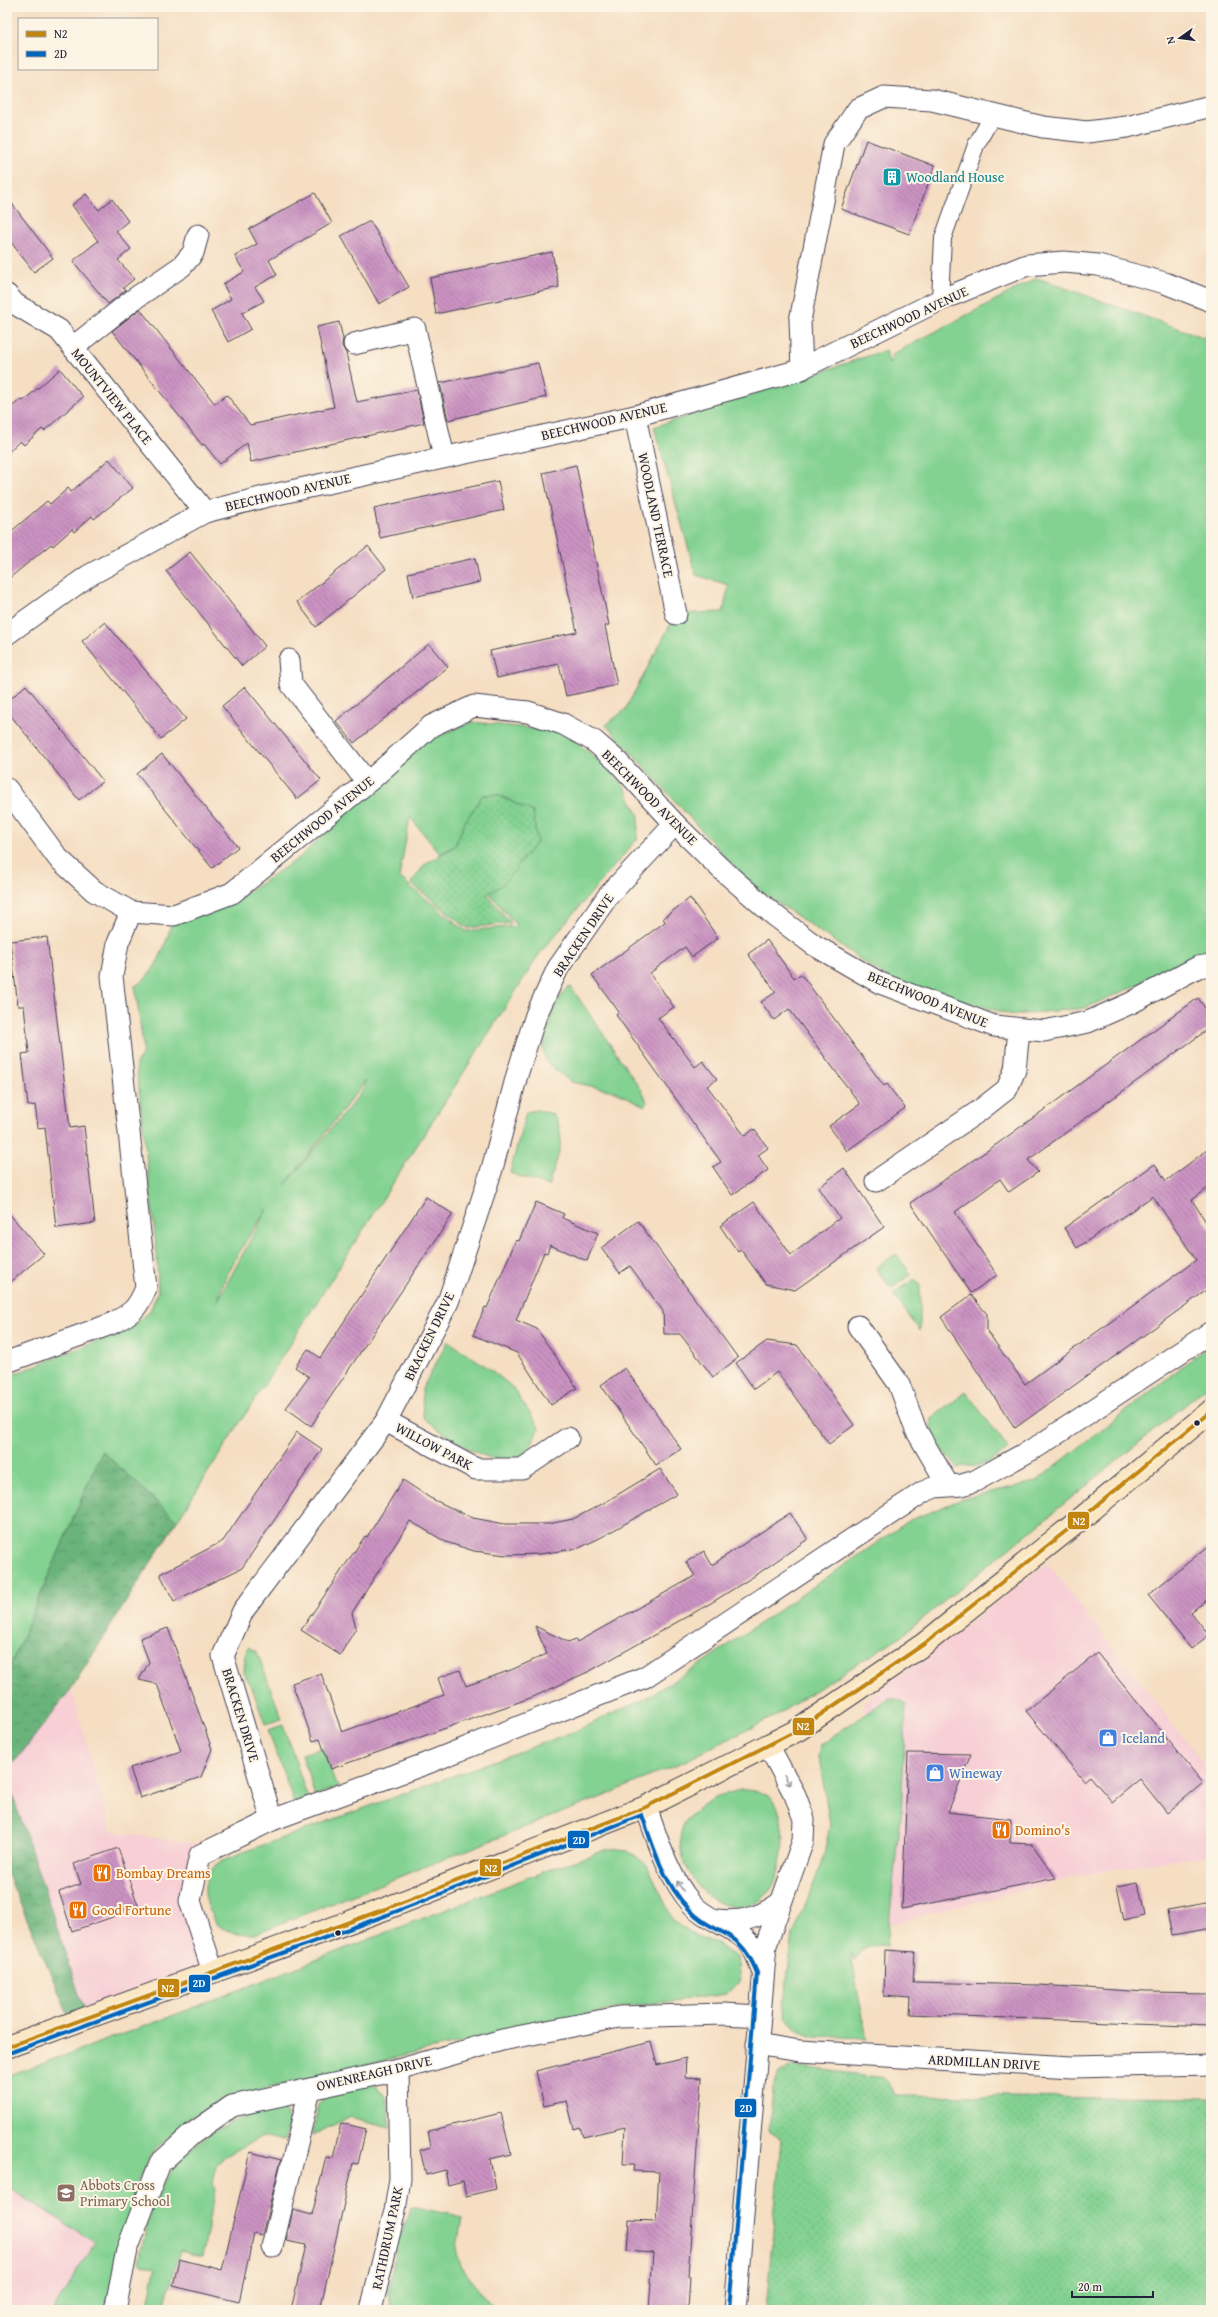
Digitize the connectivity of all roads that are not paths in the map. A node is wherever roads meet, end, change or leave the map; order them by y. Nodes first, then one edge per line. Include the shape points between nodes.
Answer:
1 (1208, 110) edge
2 (993, 116) junction
3 (198, 235) dead end
4 (7, 295) edge
5 (940, 300) junction
6 (1211, 301) edge
7 (354, 344) dead end
8 (73, 347) junction
9 (802, 369) junction
10 (635, 416) junction
11 (444, 457) junction
12 (205, 512) junction
13 (676, 614) dead end
14 (7, 634) edge
15 (289, 660) dead end
16 (367, 782) junction
17 (7, 789) edge
18 (675, 824) junction
19 (131, 912) junction
20 (1211, 965) edge
21 (1019, 1030) junction
22 (876, 1181) dead end
23 (858, 1326) dead end
24 (1211, 1332) edge
25 (7, 1362) edge
26 (1211, 1411) edge
27 (386, 1421) junction
28 (568, 1438) dead end
29 (948, 1485) junction
30 (768, 1745) junction
31 (646, 1807) junction
32 (272, 1820) junction
33 (780, 1903) junction
34 (712, 1919) junction
35 (213, 1972) junction
36 (763, 1972) junction
37 (760, 2016) junction
38 (757, 2044) junction
39 (7, 2047) edge
40 (1211, 2064) edge
41 (398, 2070) junction
42 (310, 2089) junction
43 (272, 2247) dead end
44 (115, 2310) edge
45 (371, 2310) edge
46 (735, 2310) edge

1 - 2 street via 1127,127 1087,132 1043,127
2 - 5 street via 976,145 943,238
2 - 9 street via 932,100 884,97 858,109 834,144 800,321
3 - 8 street via 193,253 182,266 134,299
4 - 8 street, MOUNTVIEW PLACE via 14,304 59,330
5 - 6 street, BEECHWOOD AVENUE via 1027,265 1064,262 1120,271 1165,283
5 - 9 street, BEECHWOOD AVENUE
7 - 11 street via 415,329
8 - 12 street, MOUNTVIEW PLACE
9 - 10 street, BEECHWOOD AVENUE via 728,392
10 - 11 street, BEECHWOOD AVENUE
10 - 13 street, WOODLAND TERRACE
11 - 12 street, BEECHWOOD AVENUE
12 - 14 street, BEECHWOOD AVENUE via 88,576
15 - 16 street via 291,684
16 - 18 street, BEECHWOOD AVENUE via 431,726 474,706 528,712 563,724 594,741 617,761
16 - 19 street, BEECHWOOD AVENUE via 232,894 174,915
17 - 19 street, BEECHWOOD AVENUE via 58,858 94,891
18 - 21 street, BEECHWOOD AVENUE via 774,915 814,945 880,983 994,1026
18 - 27 street, BRACKEN DRIVE via 608,896 558,968 536,1015 492,1169 448,1302
19 - 25 street via 118,943 112,976 146,1288 139,1306 111,1324
20 - 21 street, BEECHWOOD AVENUE via 1198,967 1131,1003 1088,1022 1044,1031
21 - 22 street via 1015,1070 1007,1089 979,1112
23 - 29 street via 899,1384 916,1430
24 - 29 street via 1040,1445 975,1481 962,1485
26 - 30 main road via 924,1644 815,1719
27 - 28 street, WILLOW PARK via 476,1469 522,1469
27 - 32 street, BRACKEN DRIVE via 243,1611 223,1656
29 - 32 street via 923,1492 645,1677 425,1764
30 - 31 main road
30 -> 33 street via 795,1795 804,1819 803,1840
34 -> 31 street via 692,1904 678,1882
31 - 35 main road via 385,1909
32 - 35 street via 200,1854 190,1901
33 - 34 street via 754,1919 736,1922
33 - 36 street via 766,1945
34 - 36 street via 737,1933 753,1948
35 - 39 main road
36 - 37 street
37 - 38 street
37 - 41 street, OWENREAGH DRIVE via 724,2014 619,2017 502,2040
38 - 40 street, ARDMILLAN DRIVE via 800,2051 1072,2067
38 - 46 street
41 - 42 street, OWENREAGH DRIVE
41 - 45 street, RATHDRUM PARK via 400,2178
42 - 43 street
42 - 44 street, OWENREAGH DRIVE via 232,2106 192,2134 160,2163 126,2250

